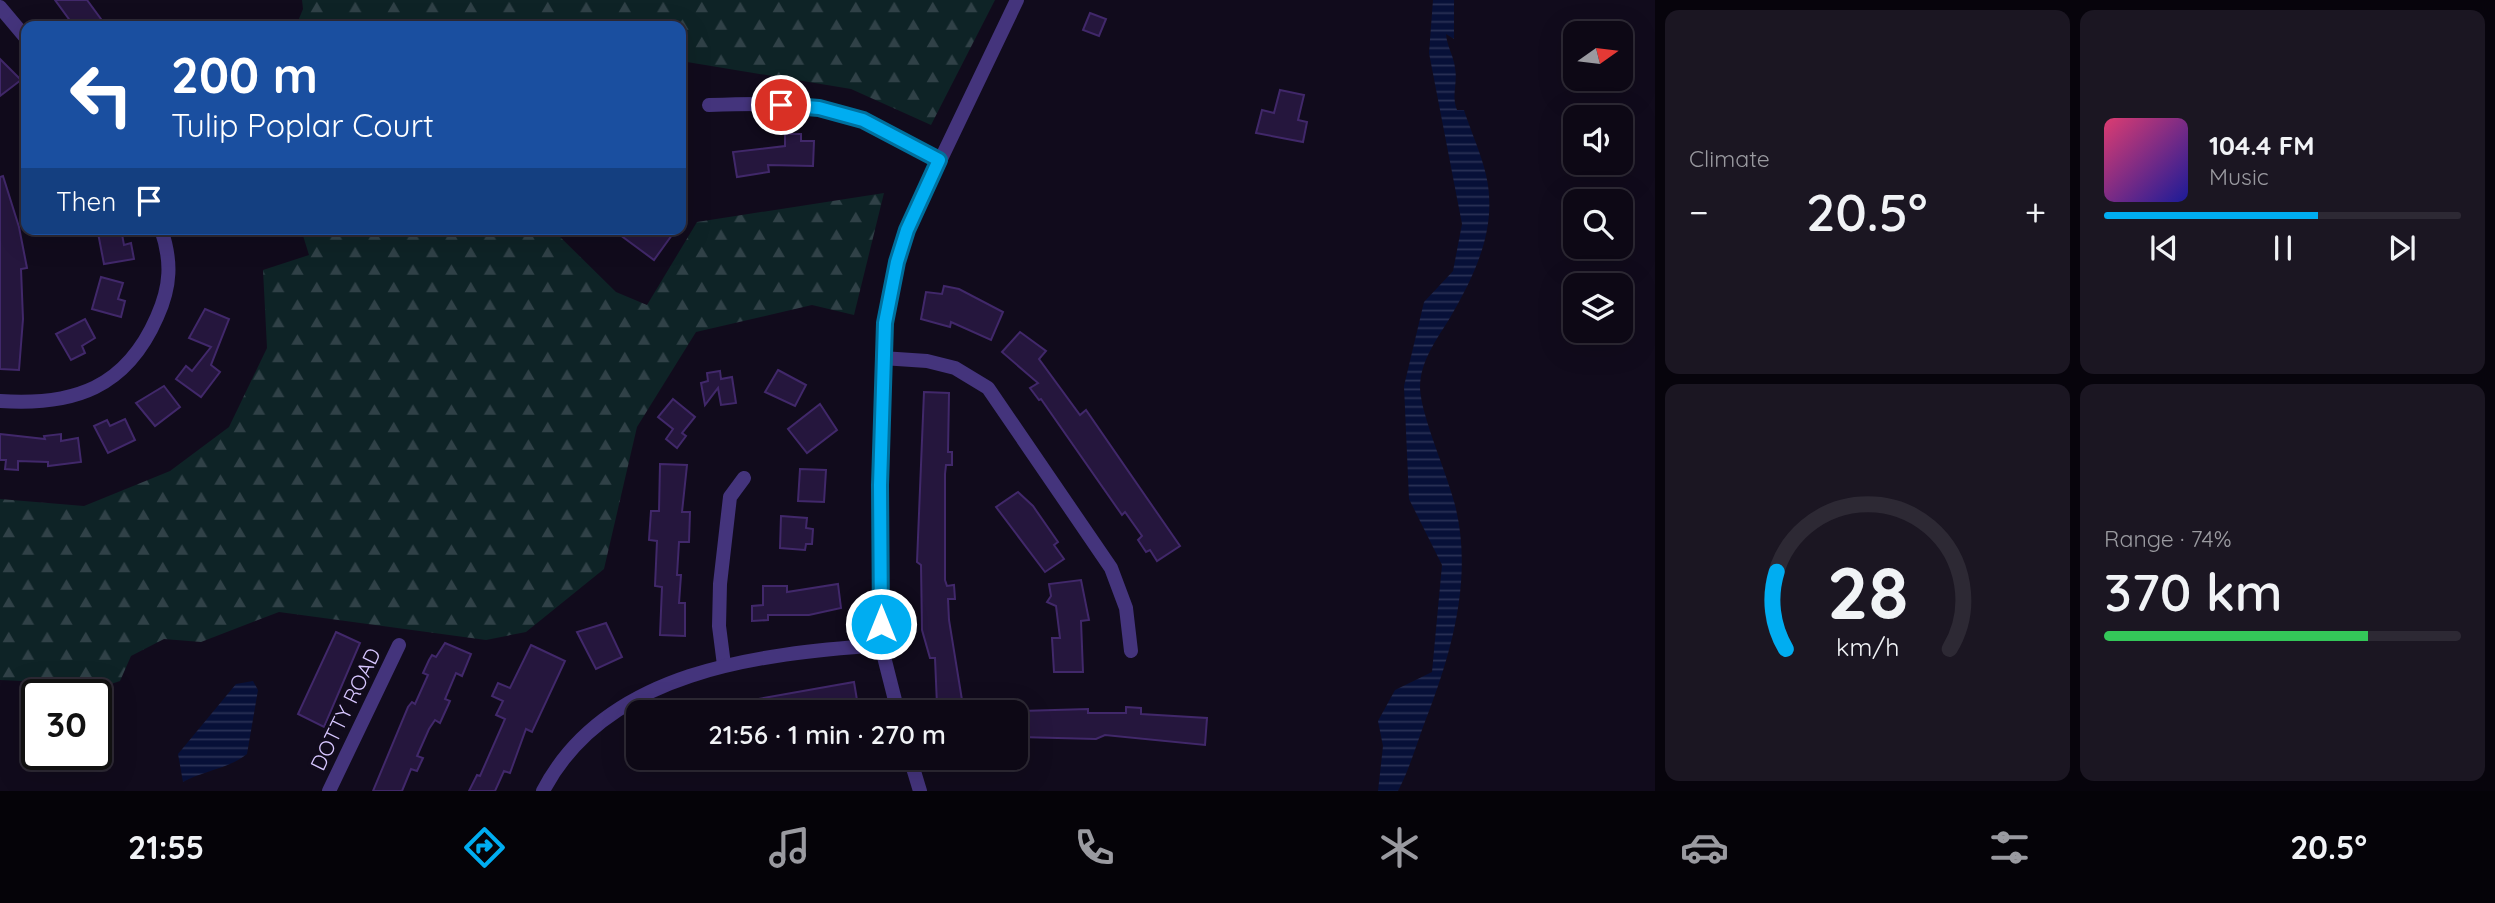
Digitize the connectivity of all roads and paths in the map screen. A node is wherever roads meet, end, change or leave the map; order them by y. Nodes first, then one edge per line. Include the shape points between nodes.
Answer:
1 (1017, 0) edge
2 (0, 7) edge
3 (21, 31) edge
4 (709, 105) dead end
5 (939, 160) junction
6 (163, 235) edge
7 (882, 358) junction
8 (0, 401) edge
9 (744, 478) dead end
10 (399, 645) dead end
11 (881, 645) junction
12 (1131, 651) dead end
13 (724, 666) junction
14 (895, 700) edge
15 (914, 770) edge
16 (329, 791) edge
17 (543, 791) edge
18 (920, 791) edge

1 - 5 street
2 - 3 street
4 - 5 street via 819,108 863,120
5 - 7 street via 897,262
6 - 8 street via 170,278 165,299 136,357 97,388 71,397
7 - 11 street
7 - 12 street via 927,360 955,368 988,388 1111,568 1126,608
9 - 13 street via 730,497 720,584
10 - 16 street, DOTTY ROAD
11 - 13 street via 830,648
11 - 14 street
13 - 17 street via 637,697 617,710 576,743
15 - 18 street

